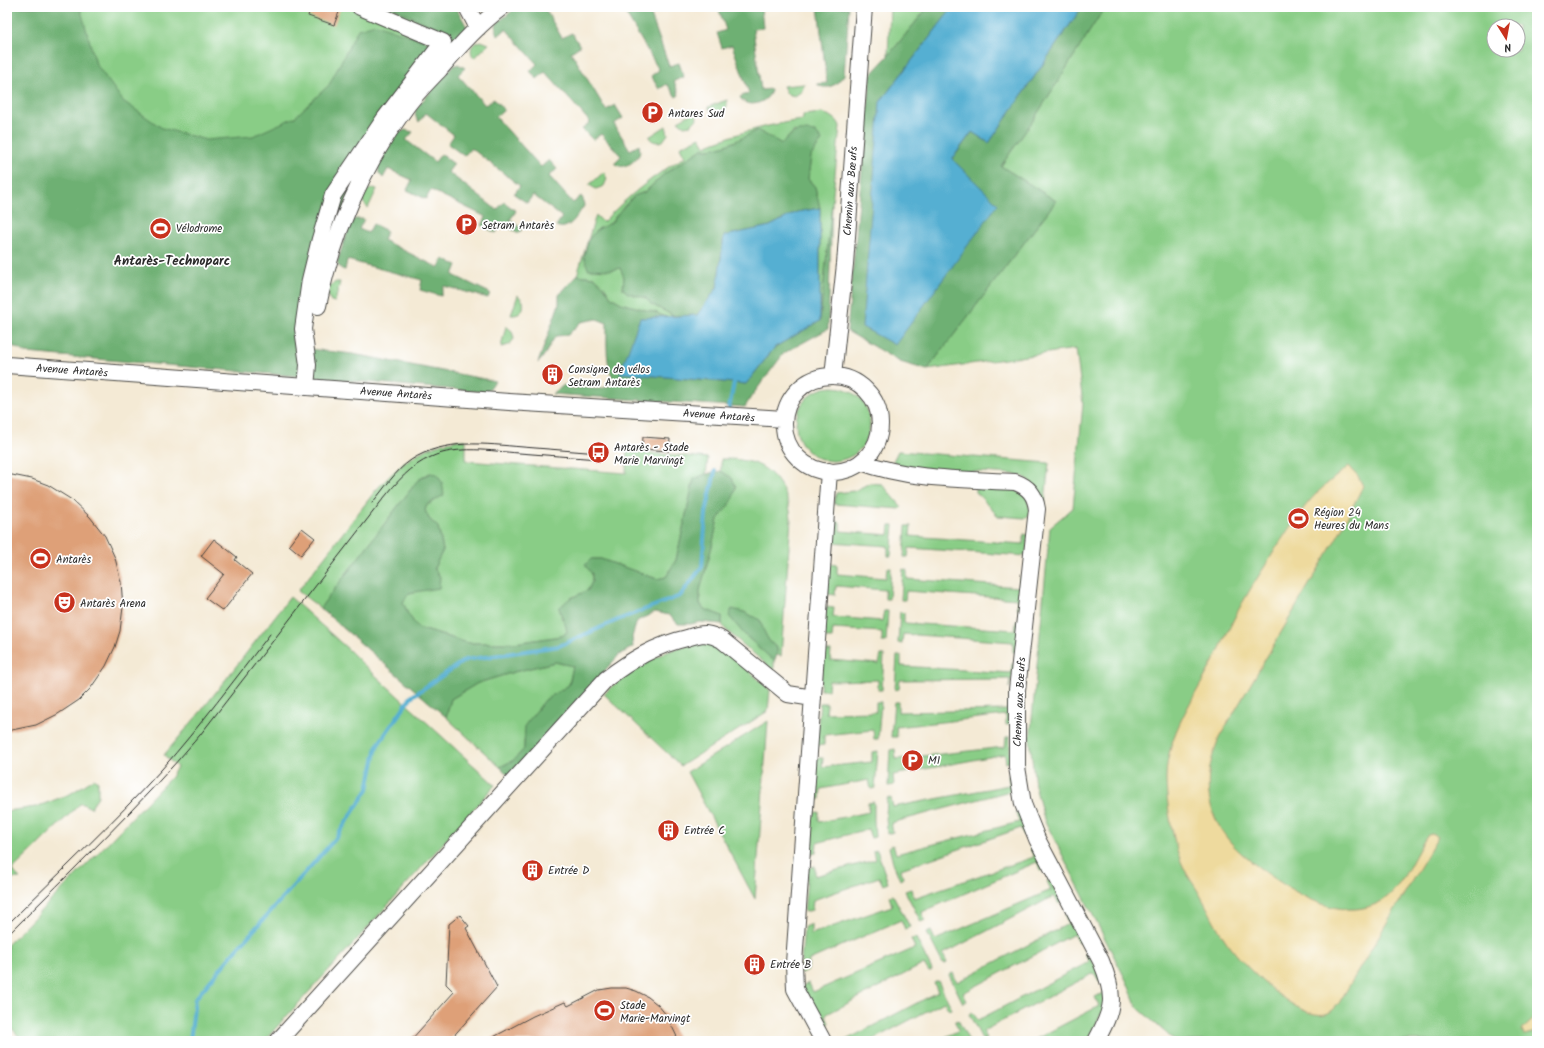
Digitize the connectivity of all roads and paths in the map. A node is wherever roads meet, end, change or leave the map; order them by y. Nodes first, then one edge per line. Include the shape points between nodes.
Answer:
1 (360, 7) edge
2 (467, 7) edge
3 (502, 7) edge
4 (864, 7) edge
5 (478, 28) junction
6 (318, 306) dead end
7 (7, 365) edge
8 (833, 376) junction
9 (306, 387) junction
10 (784, 420) junction
11 (861, 462) junction
12 (829, 471) junction
13 (813, 698) junction
14 (278, 1041) edge
15 (823, 1041) edge
16 (1096, 1041) edge

1 - 9 street via 443,42 385,118 333,196 318,245 302,328 308,365
2 - 5 street
3 - 5 street
4 - 8 street, Chemin aux Bœufs via 845,264
5 - 6 street via 408,105 362,178 344,218
7 - 9 street, Avenue Antarès
8 - 10 street via 818,378 805,384 795,393
8 - 11 street via 847,378 860,385 871,395 878,409 878,438
9 - 10 street, Avenue Antarès
10 - 12 street via 785,435 791,449 801,460 814,468
11 - 12 street via 851,468
11 - 16 street, Chemin aux Bœufs via 881,469 918,476 1016,482 1034,496 1037,509 1017,690 1017,767 1023,804 1037,840 1110,982 1111,1009
12 - 13 street
13 - 14 street via 788,694 714,635 703,634 675,640 626,663 606,679
13 - 15 street via 794,963 796,989

